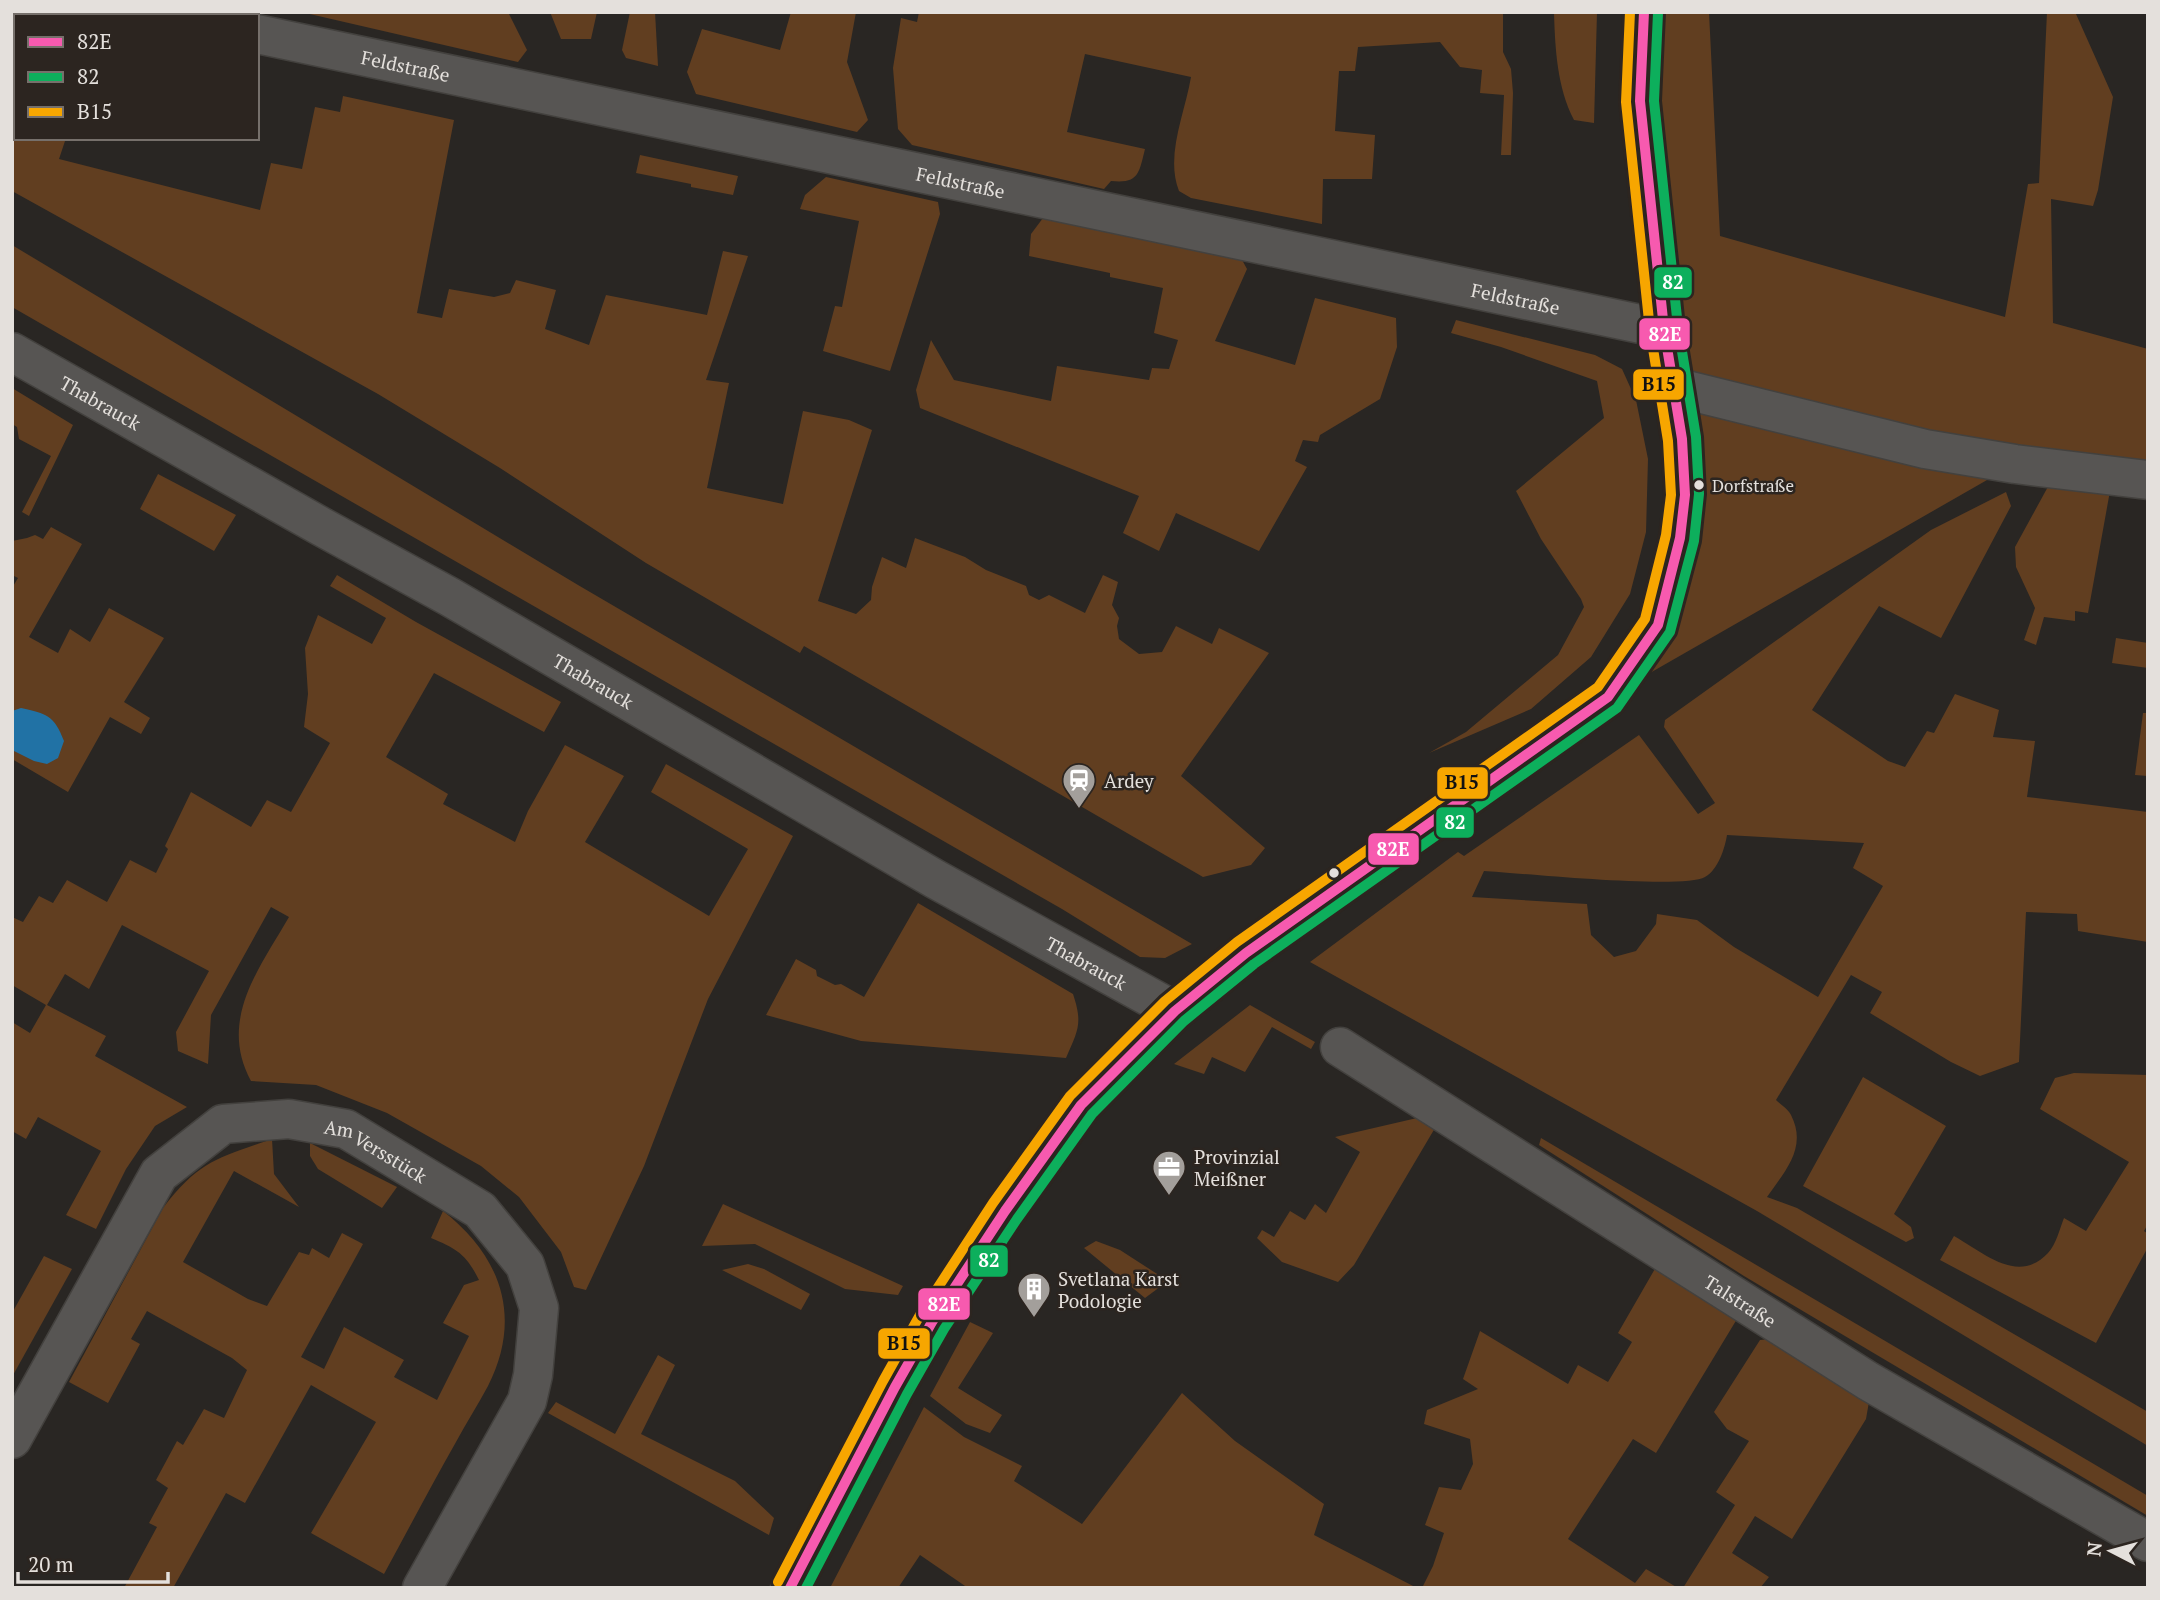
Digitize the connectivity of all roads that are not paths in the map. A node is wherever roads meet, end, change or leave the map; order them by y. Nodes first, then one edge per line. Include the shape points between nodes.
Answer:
1 (1644, 12) edge
2 (259, 34) edge
3 (1664, 329) junction
4 (12, 352) edge
5 (1674, 387) junction
6 (2148, 480) edge
7 (1175, 1011) junction
8 (1340, 1047) dead end
9 (12, 1439) edge
10 (2148, 1542) edge
11 (422, 1588) edge
12 (790, 1588) edge

1 - 3 street via 1640,102
2 - 3 street, Feldstraße
3 - 5 street
4 - 7 street, Thabrauck
5 - 6 street via 1925,449
5 - 7 street via 1685,495 1672,577 1658,625 1608,697 1246,953
7 - 12 street via 1081,1105 1005,1211 932,1322
8 - 10 street, Talstraße via 1868,1381
9 - 11 street, Am Versstück via 159,1174 223,1124 289,1119 346,1129 480,1210 525,1265 539,1308 527,1401

